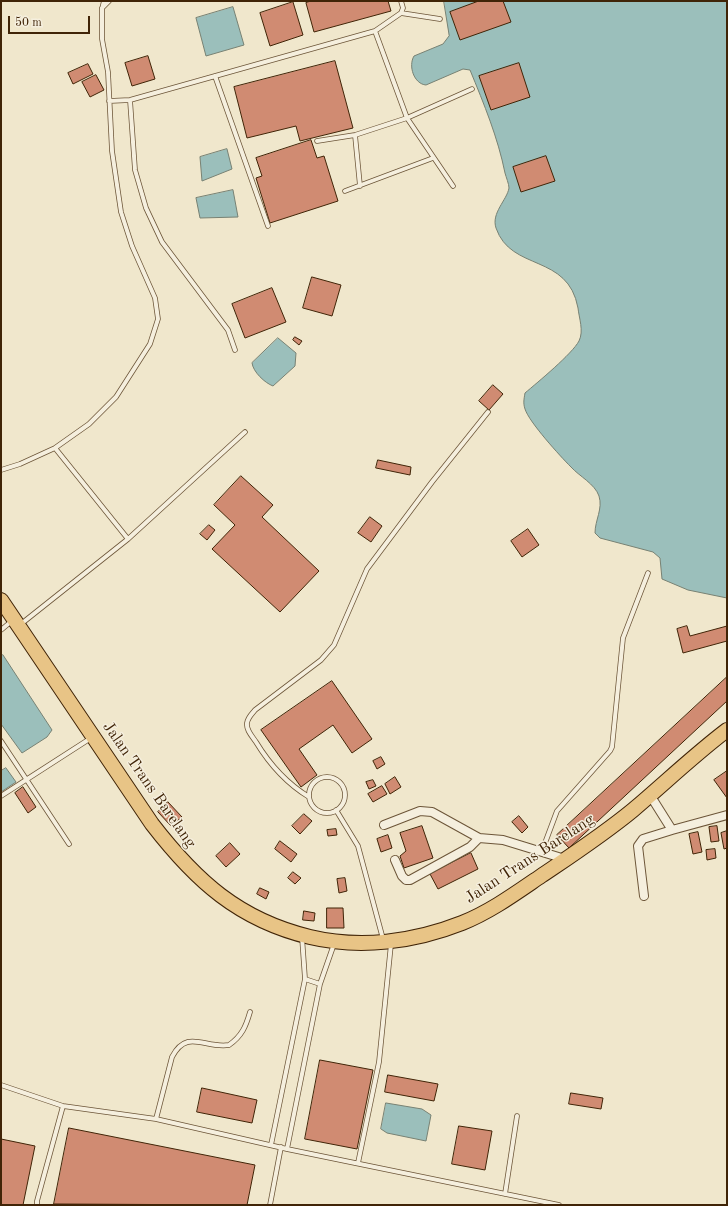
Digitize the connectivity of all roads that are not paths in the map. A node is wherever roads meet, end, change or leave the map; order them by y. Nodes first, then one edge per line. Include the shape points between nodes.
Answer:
1 (104, 1) edge
2 (109, 1) edge
3 (402, 1) edge
4 (102, 8) junction
5 (401, 13) junction
6 (440, 19) dead end
7 (375, 31) junction
8 (215, 76) junction
9 (472, 88) dead end
10 (130, 100) junction
11 (109, 101) junction
12 (407, 118) junction
13 (355, 135) junction
14 (317, 141) dead end
15 (433, 158) junction
16 (360, 186) junction
17 (454, 186) dead end
18 (345, 191) dead end
19 (268, 226) dead end
20 (235, 350) dead end
21 (488, 412) dead end
22 (245, 432) dead end
23 (55, 448) junction
24 (1, 470) edge
25 (128, 539) junction
26 (648, 573) dead end
27 (1, 600) edge
28 (17, 622) junction
29 (1, 630) edge
30 (727, 730) edge
31 (94, 736) junction
32 (1, 741) edge
33 (26, 780) junction
34 (650, 795) junction
35 (1, 796) edge
36 (309, 797) junction
37 (336, 810) junction
38 (727, 815) edge
39 (384, 825) dead end
40 (672, 830) junction
41 (479, 838) junction
42 (68, 844) dead end
43 (542, 851) junction
44 (566, 859) junction
45 (395, 860) dead end
46 (644, 896) dead end
47 (302, 935) junction
48 (387, 941) junction
49 (334, 942) junction
50 (305, 979) junction
51 (320, 984) junction
52 (250, 1012) dead end
53 (1, 1085) edge
54 (63, 1106) junction
55 (517, 1116) dead end
56 (156, 1119) junction
57 (271, 1145) junction
58 (281, 1147) junction
59 (287, 1149) junction
60 (358, 1164) junction
61 (505, 1194) junction
62 (37, 1205) edge
63 (270, 1205) edge
64 (559, 1205) edge

1 - 4 lane
2 - 4 lane
3 - 5 lane
4 - 11 lane via 102,39 108,72
5 - 6 lane
5 - 7 lane
7 - 8 lane
7 - 12 lane
8 - 10 lane
8 - 19 lane
9 - 12 lane
10 - 11 lane
10 - 20 lane via 135,170 146,208 162,242 228,330
11 - 23 lane via 112,151 121,212 132,246 155,298 158,319 150,344 116,397 89,424
12 - 13 lane
12 - 15 lane
13 - 14 lane
13 - 16 lane
15 - 16 lane
15 - 17 lane
16 - 18 lane
21 - 36 lane via 370,565 334,645 321,660 249,717 248,731 268,761 285,780
22 - 25 lane
23 - 24 lane
23 - 25 lane
25 - 28 lane
26 - 43 lane via 623,638 612,747 558,811
27 - 28 highway, Jalan Trans Barelang
28 - 29 lane
28 - 31 highway, Jalan Trans Barelang
30 - 34 highway, Jalan Trans Barelang via 700,750
31 - 33 lane
31 - 47 highway, Jalan Trans Barelang via 152,824 202,882 249,915
32 - 33 lane
33 - 35 lane
33 - 42 lane
34 - 40 street
34 - 44 highway, Jalan Trans Barelang via 610,828
36 - 37 lane via 318,811 324,813
36 - 37 lane via 312,785 316,781 321,778 332,778 341,785 344,795
37 - 48 lane via 358,846
38 - 40 street
39 - 41 street via 426,811
40 - 46 street via 643,840 638,846
41 - 43 street via 503,840
41 - 45 street via 470,847 410,880 402,876
43 - 44 street
44 - 48 highway, Jalan Trans Barelang via 513,895 462,923 430,933
47 - 49 highway, Jalan Trans Barelang
47 - 50 lane
48 - 49 highway, Jalan Trans Barelang
48 - 60 lane via 390,964 379,1062
49 - 51 lane
50 - 51 lane
50 - 57 lane
51 - 59 lane
52 - 56 lane via 245,1029 229,1045 188,1041 177,1048 172,1057
53 - 54 lane
54 - 56 lane
54 - 62 lane
55 - 61 lane
56 - 57 lane
57 - 58 lane
58 - 59 lane
58 - 63 lane
59 - 60 lane
60 - 61 lane
61 - 64 lane

